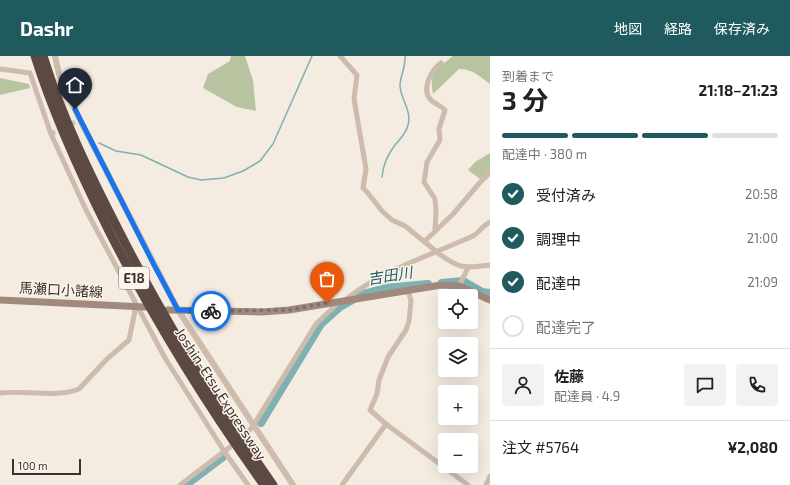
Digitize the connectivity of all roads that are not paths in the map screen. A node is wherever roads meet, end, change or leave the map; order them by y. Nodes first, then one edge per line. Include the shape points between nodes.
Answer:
1 (35, 56) edge
2 (43, 56) edge
3 (55, 56) edge
4 (340, 56) edge
5 (441, 63) dead end
6 (0, 69) edge
7 (490, 171) edge
8 (490, 222) edge
9 (435, 232) junction
10 (425, 241) junction
11 (436, 252) junction
12 (490, 265) edge
13 (468, 268) junction
14 (459, 286) junction
15 (408, 290) junction
16 (0, 300) edge
17 (342, 300) junction
18 (490, 300) edge
19 (140, 307) junction
20 (168, 310) dead end
21 (178, 310) junction
22 (0, 393) edge
23 (386, 424) junction
24 (253, 426) junction
25 (247, 433) dead end
26 (230, 447) dead end
27 (224, 451) junction
28 (490, 476) edge
29 (180, 485) edge
30 (248, 485) edge
31 (264, 485) edge
32 (273, 485) edge
33 (293, 485) edge
34 (342, 485) edge
35 (468, 485) edge
36 (486, 485) edge

1 - 31 highway, Joshin-Etsu Expressway / E18 via 70,150 119,250 190,374
2 - 32 highway, Joshin-Etsu Expressway / E18 via 77,145 140,272 205,384
3 - 21 street via 59,74 78,121
4 - 10 street via 357,76 354,99 366,169 363,188 392,220
5 - 9 street via 435,67 429,79 427,91 432,101 445,110 439,129 440,140 427,162 424,182 435,199
6 - 19 street via 30,73 51,134 86,210
7 - 9 street
8 - 11 street via 473,236
9 - 10 street
10 - 11 street
11 - 13 street via 452,263
11 - 17 street
12 - 13 street
13 - 14 street
14 - 15 main road via 441,285
14 - 18 main road
15 - 17 main road
15 - 23 street via 411,301 409,321 388,357 379,380 378,394 370,410
16 - 19 main road, 馬瀬口小諸線
17 - 21 main road via 276,311
17 - 24 street via 316,324
19 - 22 street via 129,340 79,389 49,393
19 - 27 street via 165,358
20 - 21 main road
21 - 24 street
23 - 34 street
23 - 35 street
24 - 25 street
24 - 33 street
26 - 27 street
27 - 29 street
27 - 30 street
28 - 36 street

